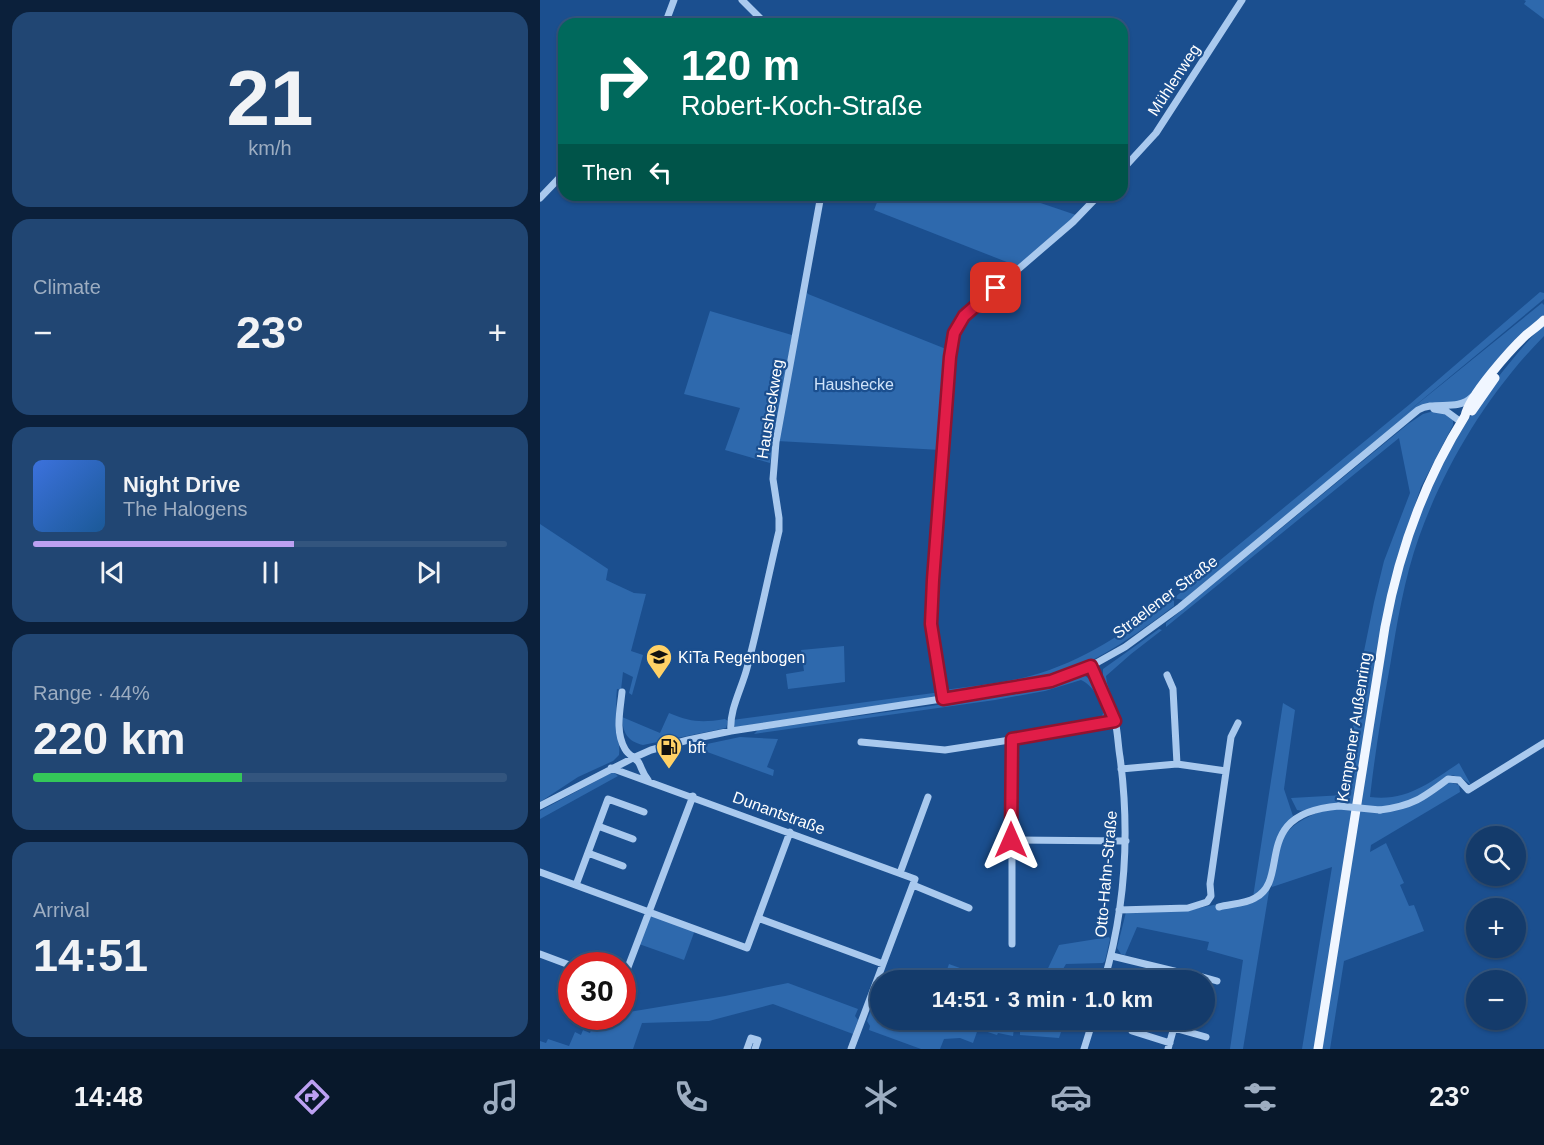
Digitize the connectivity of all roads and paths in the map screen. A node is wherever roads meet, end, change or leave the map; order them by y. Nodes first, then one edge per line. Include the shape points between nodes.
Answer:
1 (674, 0) edge
2 (742, 0) edge
3 (1242, 0) edge
4 (667, 18) edge
5 (760, 18) edge
6 (1128, 163) edge
7 (558, 179) edge
8 (540, 198) edge
9 (820, 201) edge
10 (1093, 201) edge
11 (1544, 320) edge
12 (1534, 329) junction
13 (1478, 391) junction
14 (1452, 405) junction
15 (1463, 419) junction
16 (1393, 432) junction
17 (1091, 666) junction
18 (1167, 675) dead end
19 (622, 692) dead end
20 (943, 699) junction
21 (1115, 721) junction
22 (1238, 723) dead end
23 (731, 731) junction
24 (1012, 739) junction
25 (861, 742) dead end
26 (1544, 743) edge
27 (633, 758) junction
28 (1177, 764) junction
29 (611, 768) junction
30 (1121, 769) junction
31 (1226, 771) junction
32 (648, 780) junction
33 (693, 796) junction
34 (928, 797) dead end
35 (540, 807) edge
36 (644, 812) dead end
37 (598, 826) junction
38 (789, 832) junction
39 (633, 839) dead end
40 (1011, 840) junction
41 (1126, 841) junction
42 (588, 853) junction
43 (624, 866) dead end
44 (540, 872) edge
45 (900, 873) junction
46 (914, 882) junction
47 (576, 885) junction
48 (1219, 907) dead end
49 (969, 908) dead end
50 (1119, 910) junction
51 (649, 912) junction
52 (758, 918) junction
53 (1012, 944) dead end
54 (634, 952) edge
55 (540, 954) edge
56 (1112, 956) junction
57 (558, 961) edge
58 (883, 964) junction
59 (1108, 970) edge
60 (1170, 970) edge
61 (1090, 1030) edge
62 (1173, 1030) edge
63 (1181, 1030) edge
64 (1132, 1031) dead end
65 (1206, 1037) dead end
66 (1169, 1046) edge
67 (747, 1049) edge
68 (755, 1049) edge
69 (851, 1049) edge
70 (1084, 1049) edge
71 (1318, 1049) edge

1 - 4 street
2 - 5 street
3 - 6 street, Mühlenweg via 1155,133
7 - 8 street
9 - 23 street, Hausheckweg via 776,442 774,479 779,531 751,653 731,717
10 - 20 street via 964,316 954,333 931,624
11 - 12 main road, Straelener Straße
12 - 13 main road, Straelener Straße
12 - 15 main road, Straelener Straße
13 - 14 street, Straelener Straße via 1465,403
13 - 15 main road, Straelener Straße
14 - 15 street
14 - 16 street, Straelener Straße via 1425,406
15 - 16 street, Straelener Straße via 1433,409
15 - 71 main road, Kempener Außenring via 1428,483 1395,577
16 - 17 street, Straelener Straße via 1180,607
17 - 20 street, Straelener Straße via 1051,681
17 - 21 street, Otto-Hahn-Straße
18 - 28 street via 1173,689
19 - 27 street via 618,730
20 - 23 street, Straelener Straße
21 - 24 street
21 - 30 street, Otto-Hahn-Straße
22 - 31 street
23 - 27 street, Straelener Straße via 660,747
24 - 25 street via 945,750
24 - 40 street
26 - 48 street, bridge via 1468,790 1459,780 1448,778 1418,801 1399,808 1321,807 1299,816 1280,838 1269,883 1256,898
27 - 29 street, Straelener Straße
27 - 32 street
28 - 30 street
28 - 31 street
29 - 32 street, Dunantstraße
29 - 35 street, Straelener Straße
30 - 41 street, Otto-Hahn-Straße
31 - 50 street via 1208,902 1188,908
32 - 33 street, Dunantstraße
33 - 38 street, Dunantstraße
33 - 51 street
34 - 45 street
36 - 37 street via 608,799
37 - 39 street
37 - 42 street
38 - 45 street, Dunantstraße
38 - 52 street
40 - 41 street
40 - 53 street
41 - 50 street, Otto-Hahn-Straße
42 - 43 street
42 - 47 street
44 - 47 street
45 - 46 street, Dunantstraße
46 - 49 street, Dunantstraße
46 - 58 street
47 - 51 street
50 - 56 street, Otto-Hahn-Straße
51 - 52 street via 747,948
51 - 54 street
52 - 58 street
55 - 57 street
56 - 59 street, Otto-Hahn-Straße
56 - 60 street
58 - 69 street
61 - 70 street
62 - 66 street
63 - 65 street
64 - 66 street
67 - 68 street via 751,1038 758,1040

